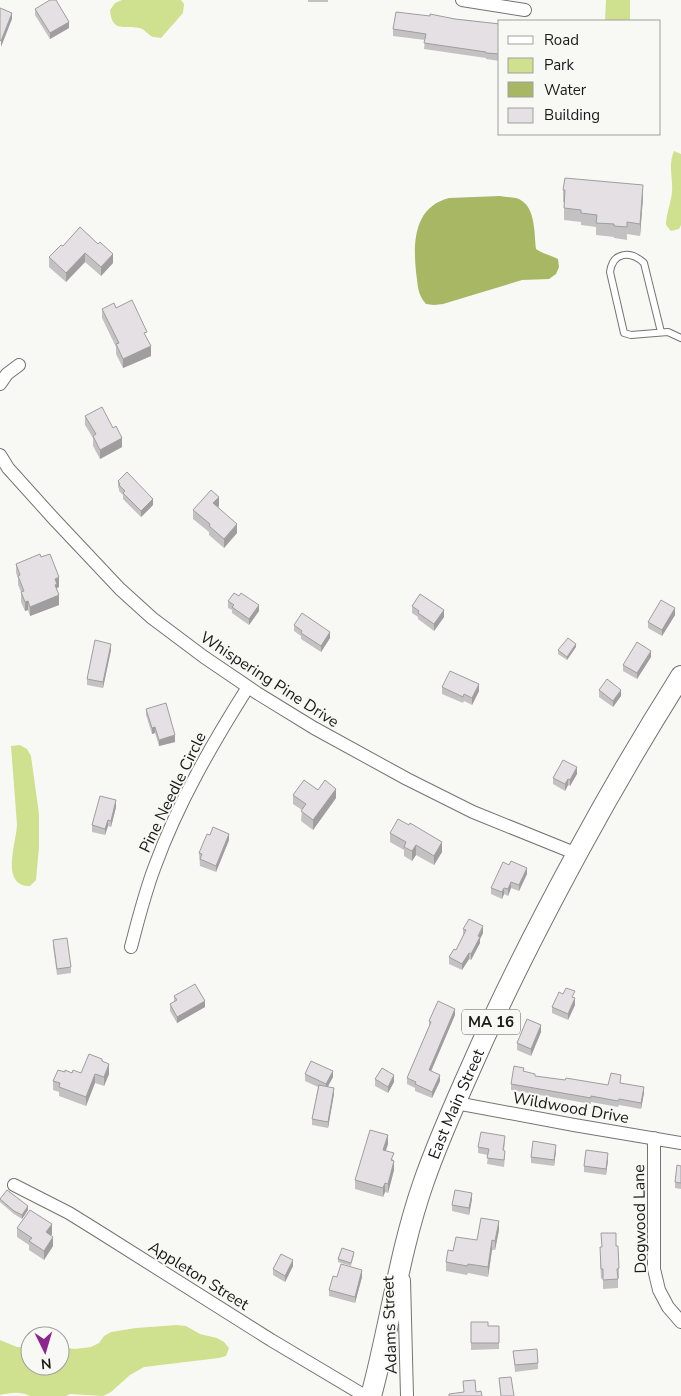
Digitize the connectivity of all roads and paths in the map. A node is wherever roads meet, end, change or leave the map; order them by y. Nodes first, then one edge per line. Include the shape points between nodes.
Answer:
1 (462, 0) edge
2 (525, 10) dead end
3 (660, 332) junction
4 (681, 338) edge
5 (19, 365) dead end
6 (0, 384) edge
7 (0, 456) edge
8 (681, 676) edge
9 (248, 687) junction
10 (577, 854) junction
11 (131, 947) dead end
12 (456, 1103) junction
13 (654, 1138) junction
14 (681, 1143) edge
15 (14, 1184) dead end
16 (403, 1253) junction
17 (681, 1322) edge
18 (365, 1396) edge
19 (371, 1396) edge
20 (407, 1396) edge

1 - 2 street
3 - 3 lane via 644,263 637,256 626,254 618,257 610,272 624,333
3 - 4 lane
5 - 6 street
7 - 9 street, Whispering Pine Drive via 120,590 168,630
8 - 10 main road, East Main Street / MA 16
9 - 10 street, Whispering Pine Drive via 407,779 473,812
9 - 11 street, Pine Needle Circle via 218,734 172,822 154,867
10 - 12 main road, East Main Street / MA 16 via 512,978
12 - 13 street, Wildwood Drive
12 - 16 main road, East Main Street / MA 16 via 423,1184
13 - 14 street, Wildwood Drive
13 - 17 street, Dogwood Lane via 654,1269 659,1290
15 - 18 street, Appleton Street via 91,1226
16 - 19 main road, East Main Street / MA 16
16 - 20 street, Adams Street

